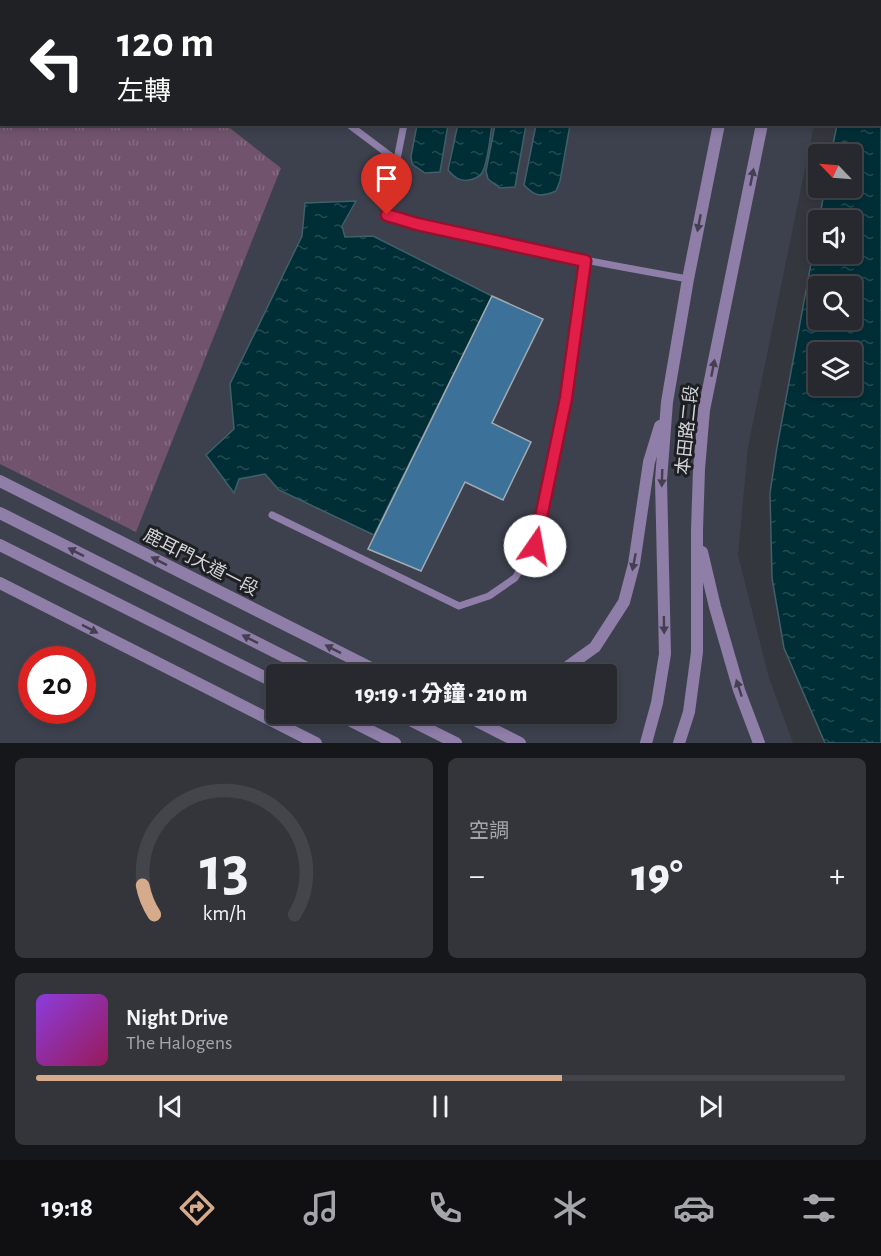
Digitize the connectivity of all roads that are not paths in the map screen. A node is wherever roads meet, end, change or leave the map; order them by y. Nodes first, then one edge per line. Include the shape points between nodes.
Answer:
1 (351, 126) edge
2 (404, 126) edge
3 (719, 126) edge
4 (762, 126) edge
5 (396, 160) junction
6 (585, 261) junction
7 (688, 279) junction
8 (667, 402) junction
9 (0, 480) edge
10 (0, 513) edge
11 (272, 515) dead end
12 (697, 530) junction
13 (0, 545) edge
14 (0, 583) edge
15 (299, 664) edge
16 (364, 664) edge
17 (571, 664) edge
18 (266, 678) edge
19 (357, 724) edge
20 (418, 724) edge
21 (483, 724) edge
22 (316, 743) edge
23 (395, 743) edge
24 (456, 743) edge
25 (520, 743) edge
26 (646, 743) edge
27 (680, 743) edge
28 (759, 743) edge

1 - 5 lane
2 - 5 lane
3 -> 7 street, 本田路二段
12 -> 4 street, 本田路二段 via 704,410
5 - 6 lane via 387,215
6 - 7 lane
6 - 11 lane via 566,398 535,546 515,578 489,596 459,606
7 - 8 street, 本田路二段
8 -> 17 street via 649,462 634,564 624,602 595,647
8 -> 26 street, 本田路二段 via 661,480 665,654
16 -> 9 street, 鹿耳門大道一段
15 -> 10 street
12 - 27 street, 本田路二段 via 697,652
28 -> 12 street via 739,690
13 - 18 street
14 -> 22 street
19 - 23 street
20 - 24 street
21 - 25 street

